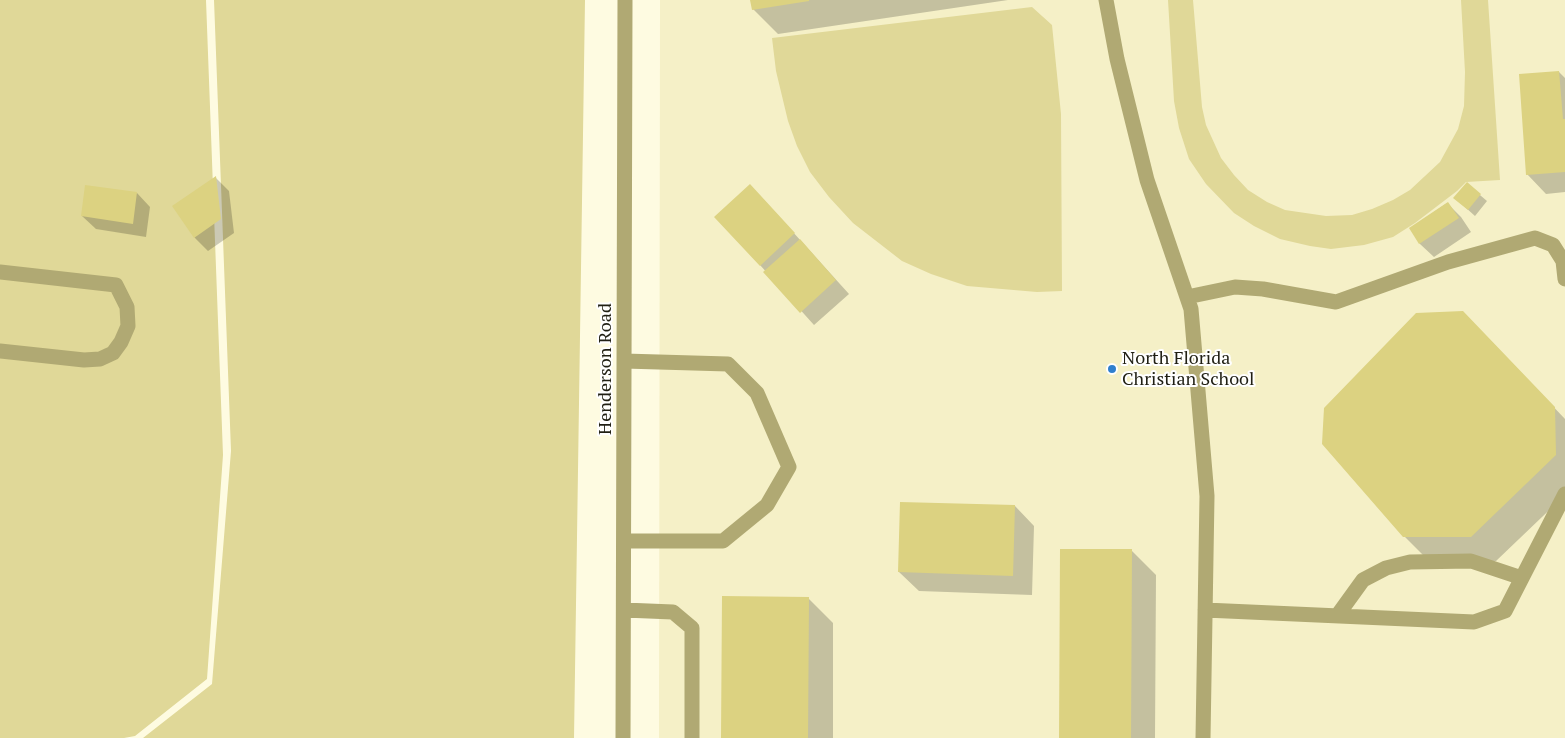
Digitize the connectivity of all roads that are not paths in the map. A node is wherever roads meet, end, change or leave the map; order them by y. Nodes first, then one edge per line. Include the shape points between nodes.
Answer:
1 (625, 0) edge
2 (1106, 0) edge
3 (0, 272) edge
4 (1565, 279) edge
5 (1187, 297) junction
6 (0, 351) edge
7 (624, 362) junction
8 (1565, 494) edge
9 (624, 542) junction
10 (1522, 578) junction
11 (624, 610) junction
12 (1205, 610) junction
13 (1337, 616) junction
14 (624, 738) edge
15 (692, 738) edge
16 (1203, 738) edge

1 - 7 street, Henderson Road
2 - 5 street via 1144,170
3 - 6 street via 116,286 127,307 128,326 113,352 100,359
4 - 5 street via 1563,261 1554,246 1535,238 1448,262 1336,302 1236,287
5 - 12 street via 1191,309 1207,496
7 - 9 street, Henderson Road
7 - 9 street via 728,364 757,393 789,467 767,505 723,541
8 - 10 street
9 - 11 street, Henderson Road
10 - 13 street via 1505,611 1474,622
10 - 13 street via 1471,561 1410,562 1386,568 1364,580
11 - 14 street, Henderson Road
11 - 15 street via 673,612 692,628
12 - 13 street
12 - 16 street

